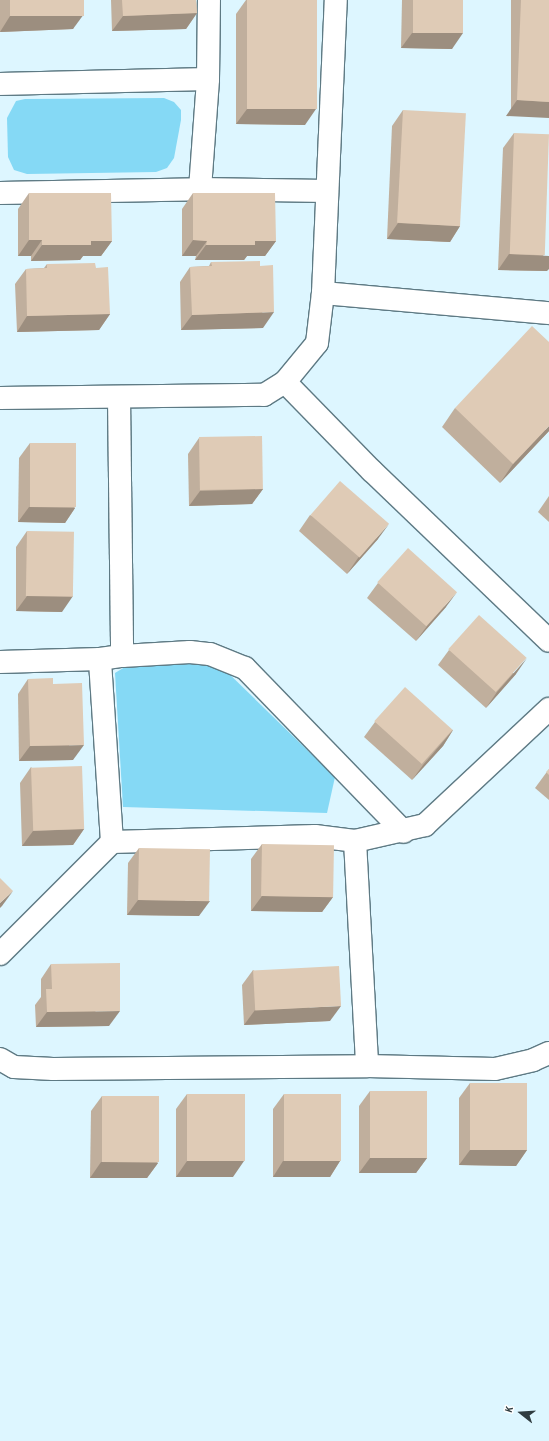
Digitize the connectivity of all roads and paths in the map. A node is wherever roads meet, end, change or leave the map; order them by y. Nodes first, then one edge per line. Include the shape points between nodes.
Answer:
1 (209, 0) edge
2 (336, 0) edge
3 (208, 78) junction
4 (0, 84) edge
5 (200, 189) junction
6 (327, 191) junction
7 (0, 193) edge
8 (323, 293) junction
9 (549, 313) edge
10 (285, 382) junction
11 (119, 397) junction
12 (0, 398) edge
13 (549, 641) edge
14 (122, 656) junction
15 (100, 659) junction
16 (0, 662) edge
17 (549, 709) edge
18 (404, 832) junction
19 (355, 841) junction
20 (112, 842) junction
21 (0, 954) edge
22 (549, 1052) edge
23 (0, 1060) edge
24 (367, 1066) junction

1 - 3 street
2 - 6 street
3 - 4 street
3 - 5 street
5 - 6 street
5 - 7 street
6 - 8 street
8 - 9 street
8 - 10 street via 317,343
10 - 11 street via 264,395
10 - 13 street via 372,471
11 - 12 street
11 - 14 street
14 - 15 street
14 - 18 street via 190,652 210,654 245,668
15 - 16 street
15 - 20 street
17 - 18 street via 443,811 425,825
18 - 19 street
19 - 20 street via 315,836
19 - 24 street
20 - 21 street
22 - 24 street via 533,1060 495,1069
23 - 24 street via 14,1067 53,1069

